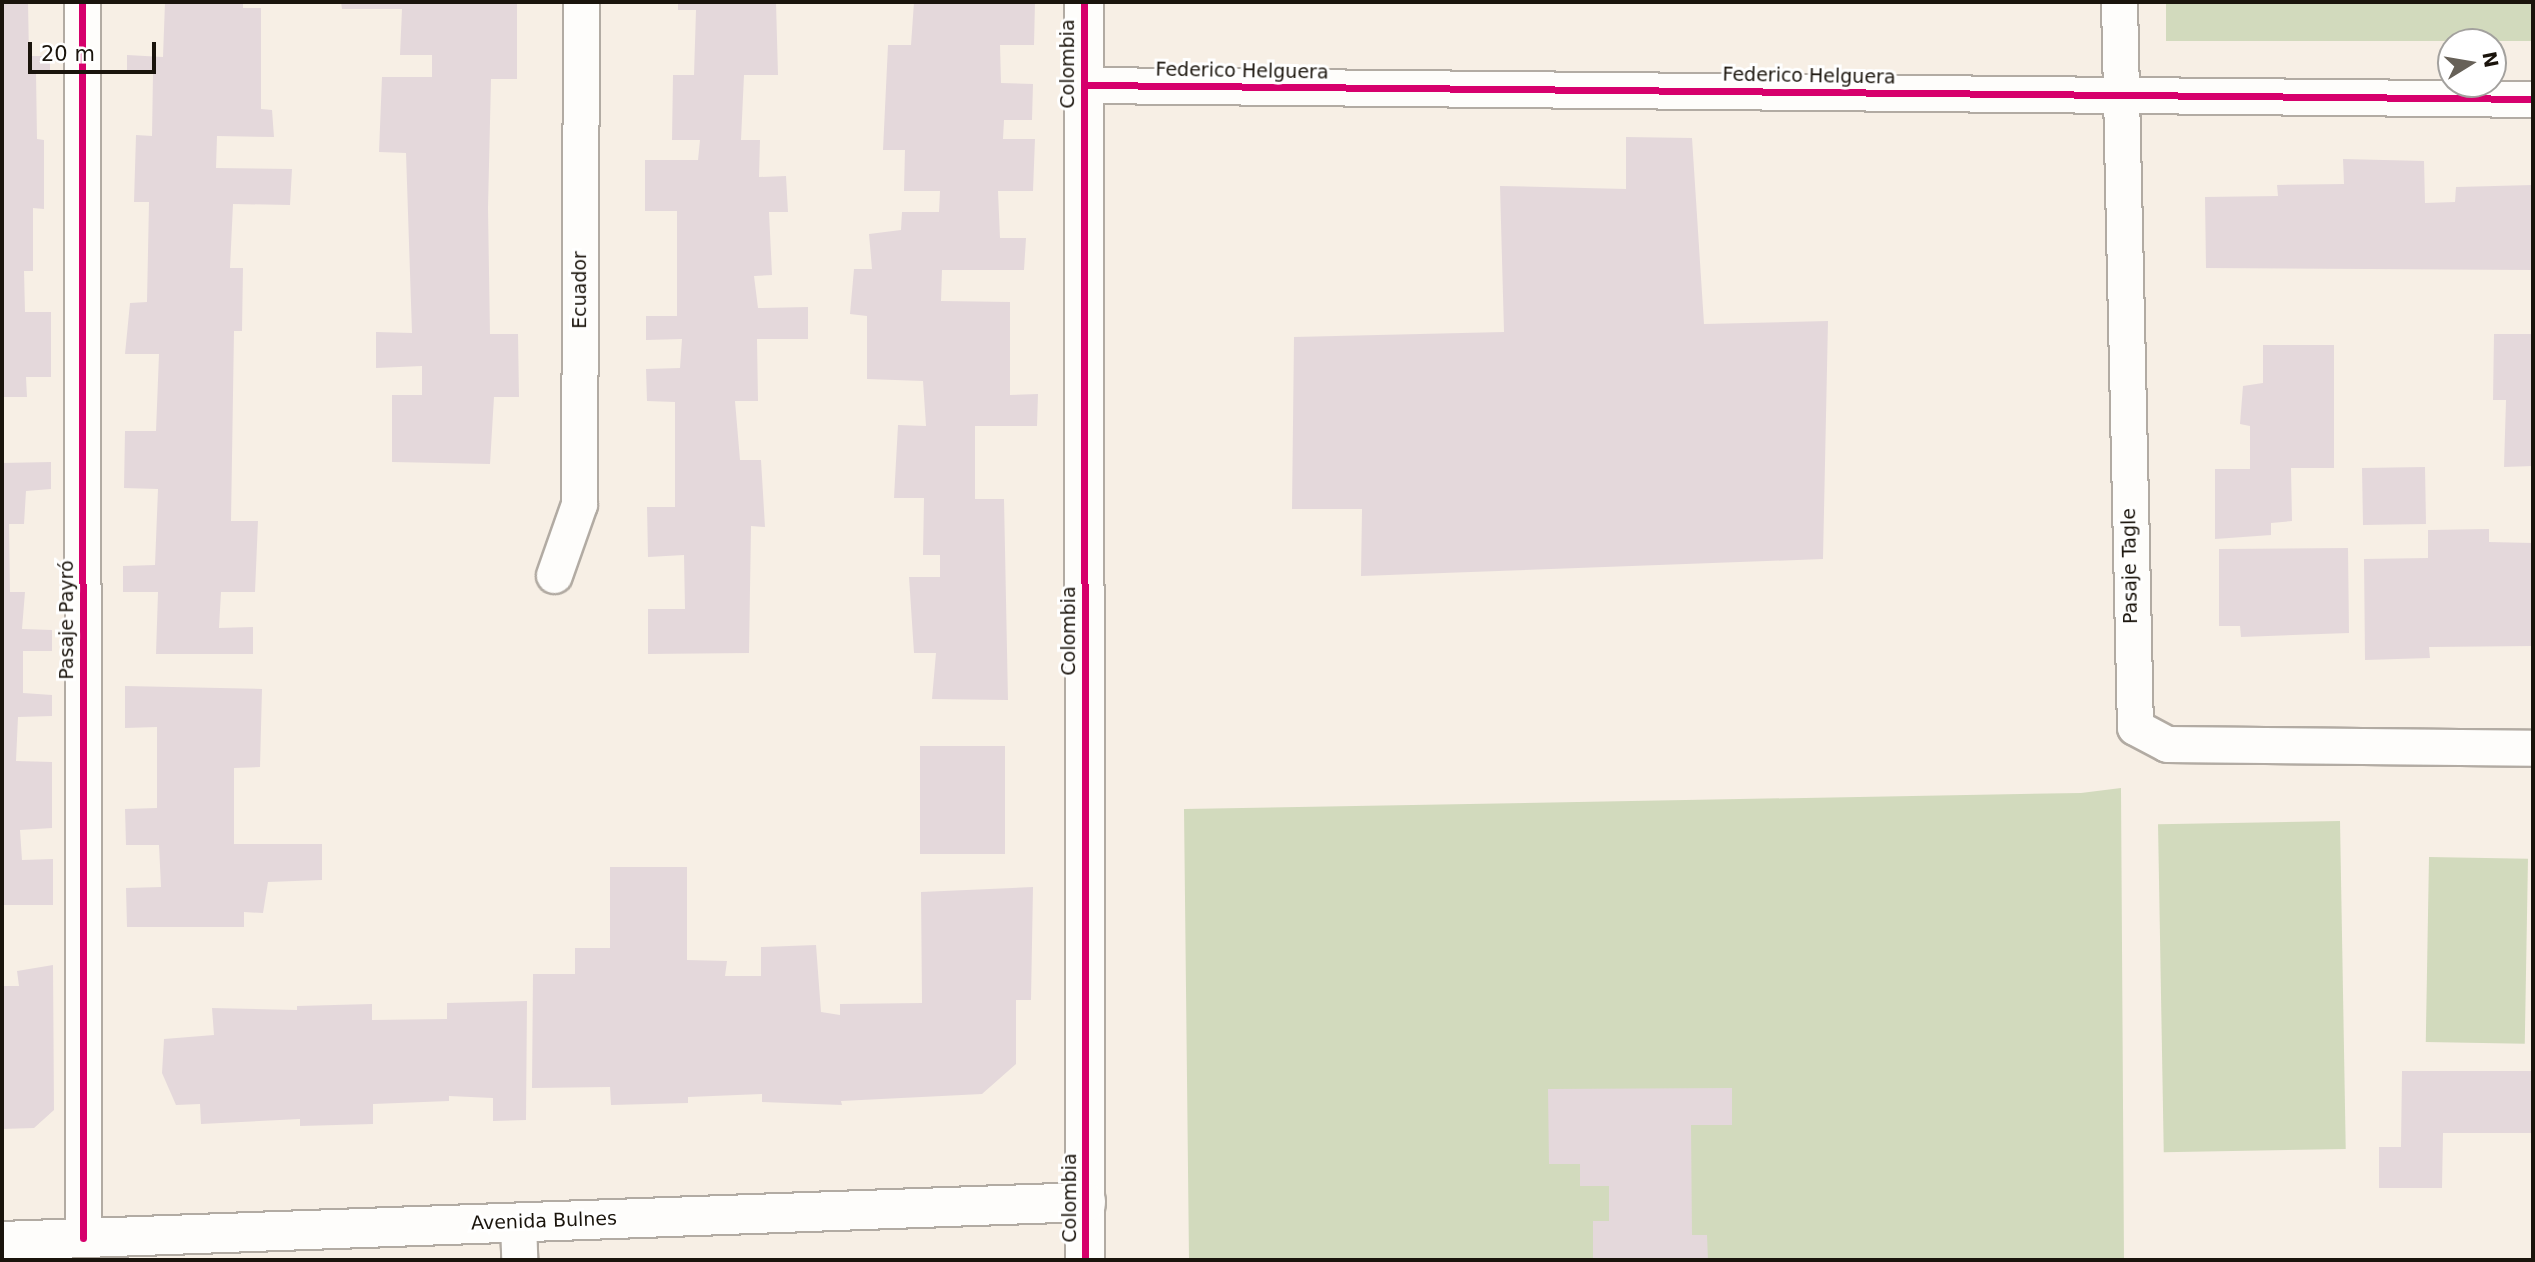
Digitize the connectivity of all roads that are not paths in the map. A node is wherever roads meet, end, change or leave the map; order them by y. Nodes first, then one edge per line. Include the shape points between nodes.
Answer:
1 (82, 2) edge
2 (581, 2) edge
3 (1083, 2) edge
4 (2119, 2) edge
5 (1084, 85) junction
6 (2118, 95) junction
7 (2533, 99) edge
8 (554, 575) dead end
9 (2533, 748) edge
10 (1086, 1202) junction
11 (518, 1222) junction
12 (83, 1238) junction
13 (25, 1247) edge
14 (519, 1260) edge
15 (1085, 1260) edge

1 - 12 street, Pasaje Payró
2 - 8 street, Ecuador via 579,504
3 - 5 street, Colombia
4 - 6 street, Pasaje Tagle
5 - 6 street, Federico Helguera
5 - 10 street, Colombia
6 - 7 street, Federico Helguera
6 - 9 street, Pasaje Tagle via 2134,727 2167,744
10 - 11 street, Avenida Bulnes
10 - 15 street, Colombia
11 - 12 street, Avenida Bulnes
11 - 14 street
12 - 13 street, Avenida Bulnes

